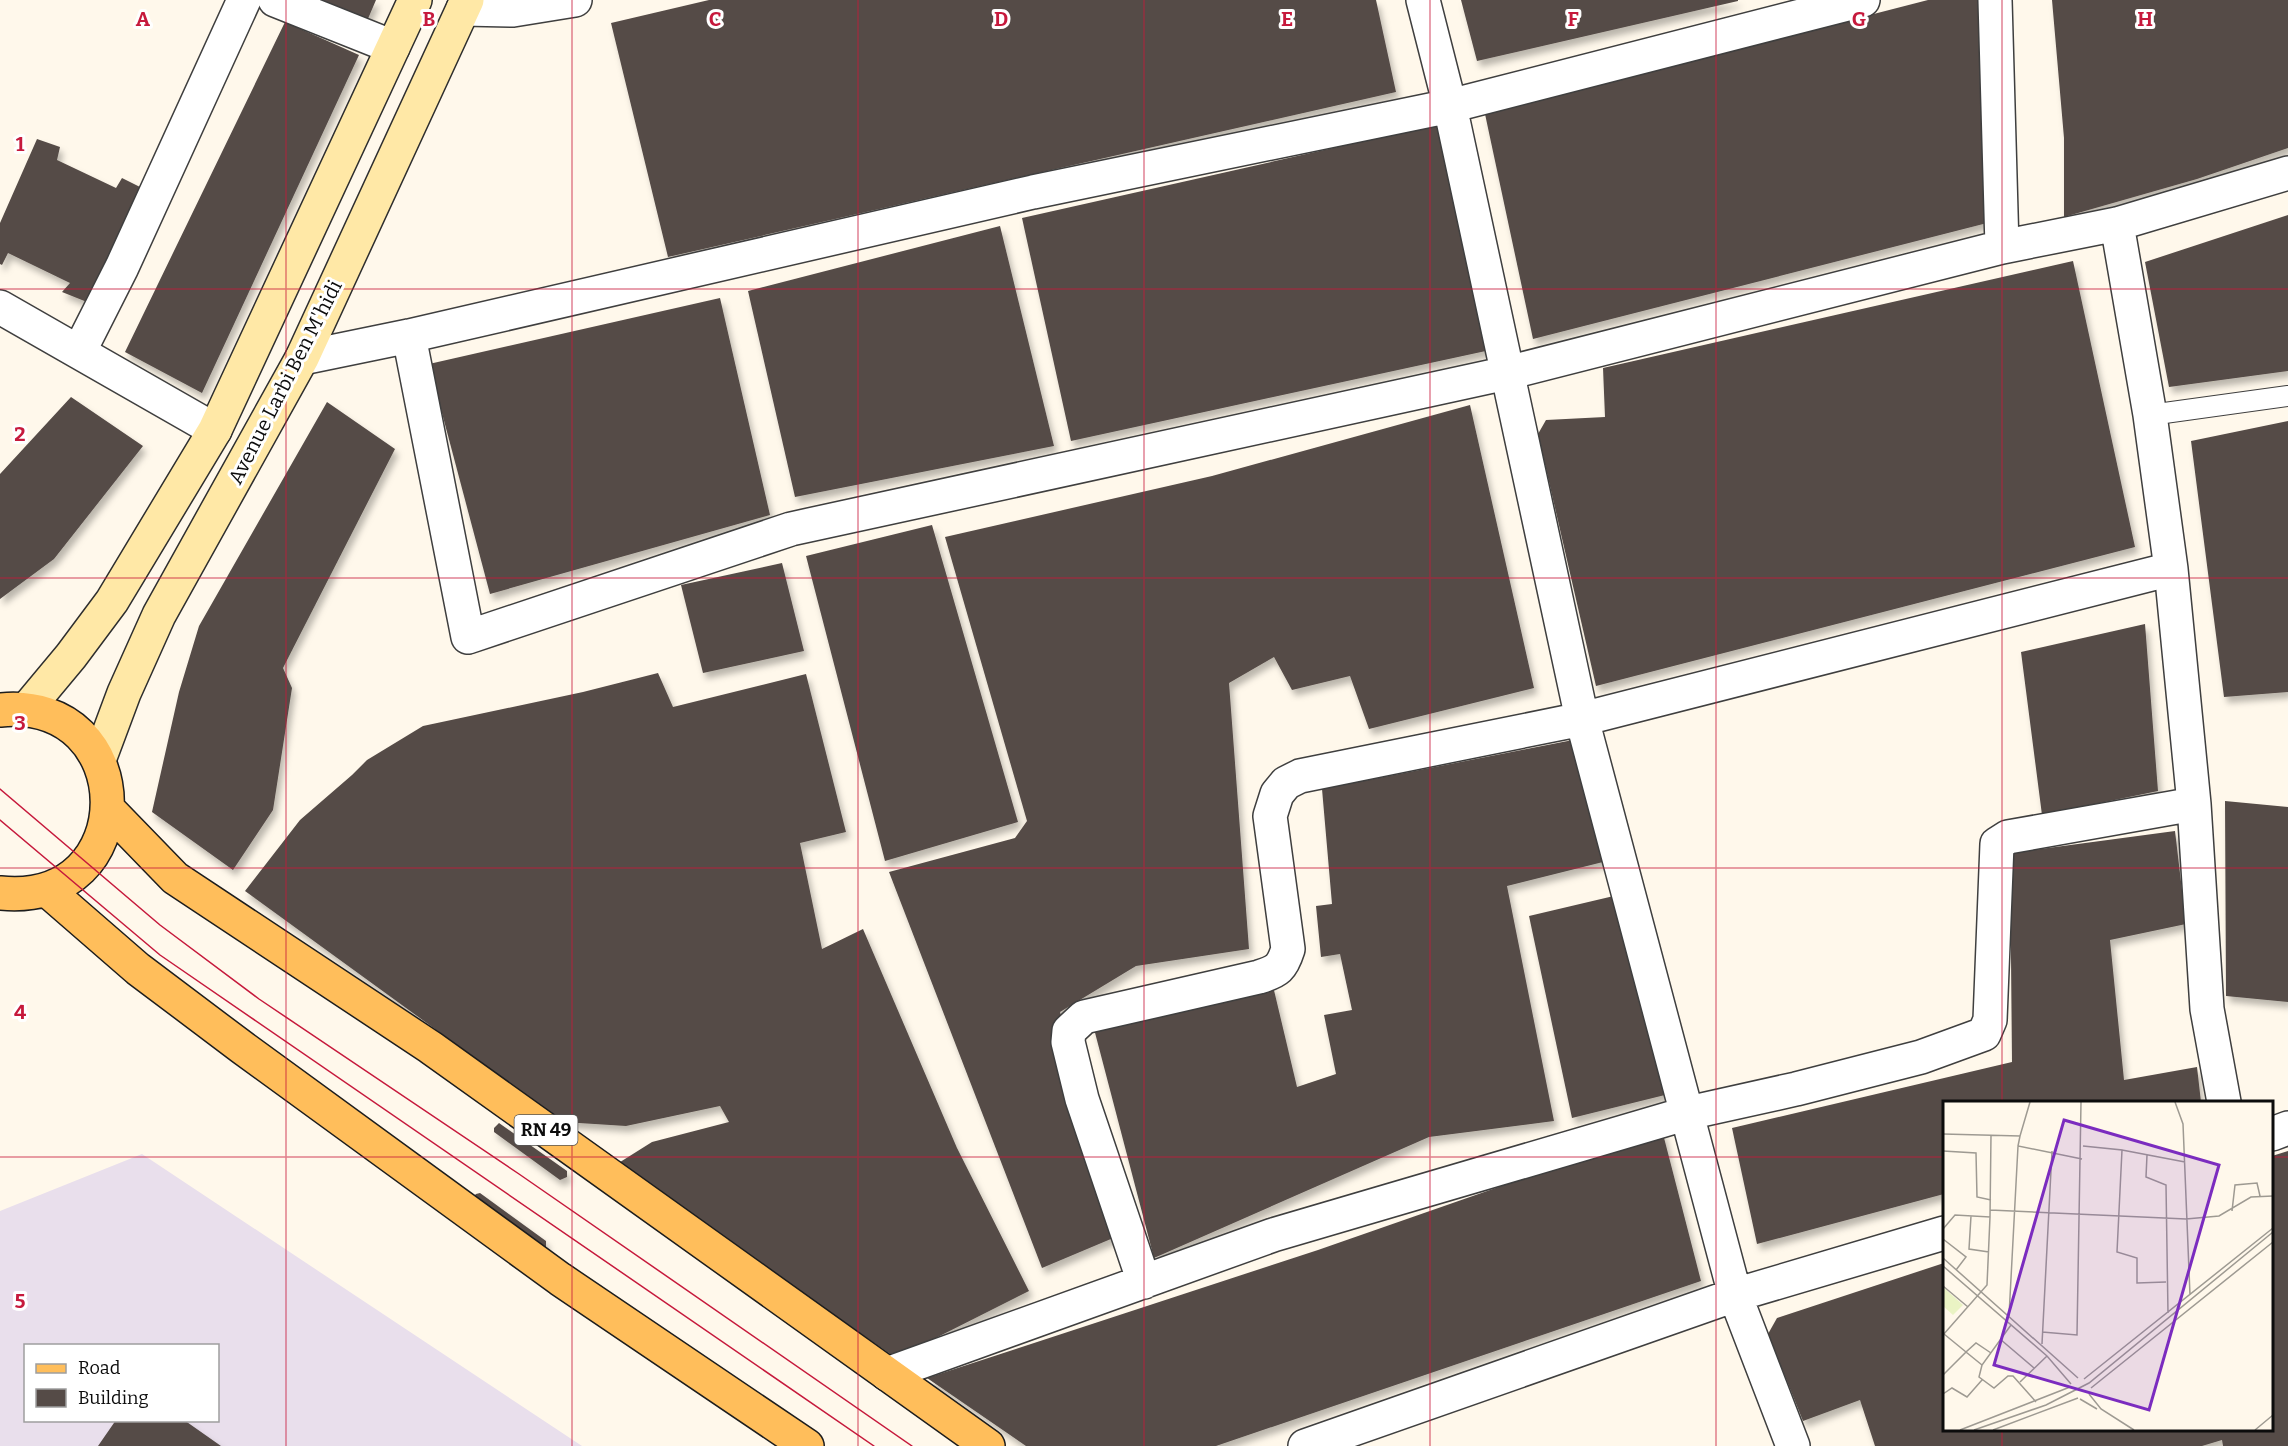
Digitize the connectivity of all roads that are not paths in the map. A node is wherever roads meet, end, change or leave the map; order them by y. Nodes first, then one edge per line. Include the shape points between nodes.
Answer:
1 (244, 0) edge
2 (275, 0) edge
3 (415, 0) edge
4 (575, 0) edge
5 (1423, 0) edge
6 (1863, 0) edge
7 (1995, 0) edge
8 (465, 4) edge
9 (393, 47) junction
10 (1450, 106) junction
11 (2288, 173) edge
12 (2117, 224) junction
13 (2002, 247) junction
14 (0, 307) edge
15 (409, 336) junction
16 (79, 352) junction
17 (302, 358) junction
18 (1506, 374) junction
19 (2288, 396) edge
20 (2151, 415) junction
21 (215, 430) junction
22 (2171, 569) junction
23 (7, 710) edge
24 (1582, 719) junction
25 (99, 760) junction
26 (2194, 804) junction
27 (109, 810) junction
28 (47, 890) junction
29 (0, 893) edge
30 (2224, 1101) edge
31 (1688, 1113) junction
32 (2288, 1128) edge
33 (2273, 1133) edge
34 (1943, 1233) edge
35 (1144, 1282) junction
36 (1735, 1295) junction
37 (887, 1374) junction
38 (807, 1446) edge
39 (988, 1446) edge
40 (1305, 1446) edge
41 (1793, 1446) edge

1 - 16 street
2 - 9 street
3 - 9 main road, Avenue Larbi Ben M'hidi
4 - 8 street via 513,10
5 - 10 street
6 - 10 street
7 - 13 street
8 - 17 main road, Avenue Larbi Ben M'hidi
9 - 21 main road, Avenue Larbi Ben M'hidi
10 - 15 street via 1033,192
10 - 18 street
11 - 12 street
12 - 13 street
12 - 20 street
13 - 18 street
14 - 16 street
15 - 17 street
15 - 18 street via 468,638 791,529
16 - 21 street
17 - 25 main road, Avenue Larbi Ben M'hidi via 159,615
18 - 24 street
19 - 20 lane
20 - 22 street
21 - 23 main road, Avenue Larbi Ben M'hidi via 112,602 71,656
22 - 24 street
22 - 26 street
23 - 25 main road via 48,715 69,726
24 - 31 street
24 - 35 street via 1300,776 1286,783 1270,816 1288,949 1283,964 1259,977 1084,1017 1069,1031 1068,1042 1082,1099
25 - 27 main road
26 - 30 street via 2207,1009
26 - 31 street via 2008,837 1997,844 1990,1020 1984,1035 1921,1057
27 - 28 main road via 101,839 86,864
27 - 37 main road, RN 49 via 176,878 430,1047
28 - 29 main road via 21,895
28 - 38 main road via 138,969 252,1055 560,1279
31 - 35 street via 1273,1235
31 - 36 street
32 - 33 street
34 - 36 street
35 - 37 street
36 - 40 street
36 - 41 street
37 - 39 main road, RN 49

